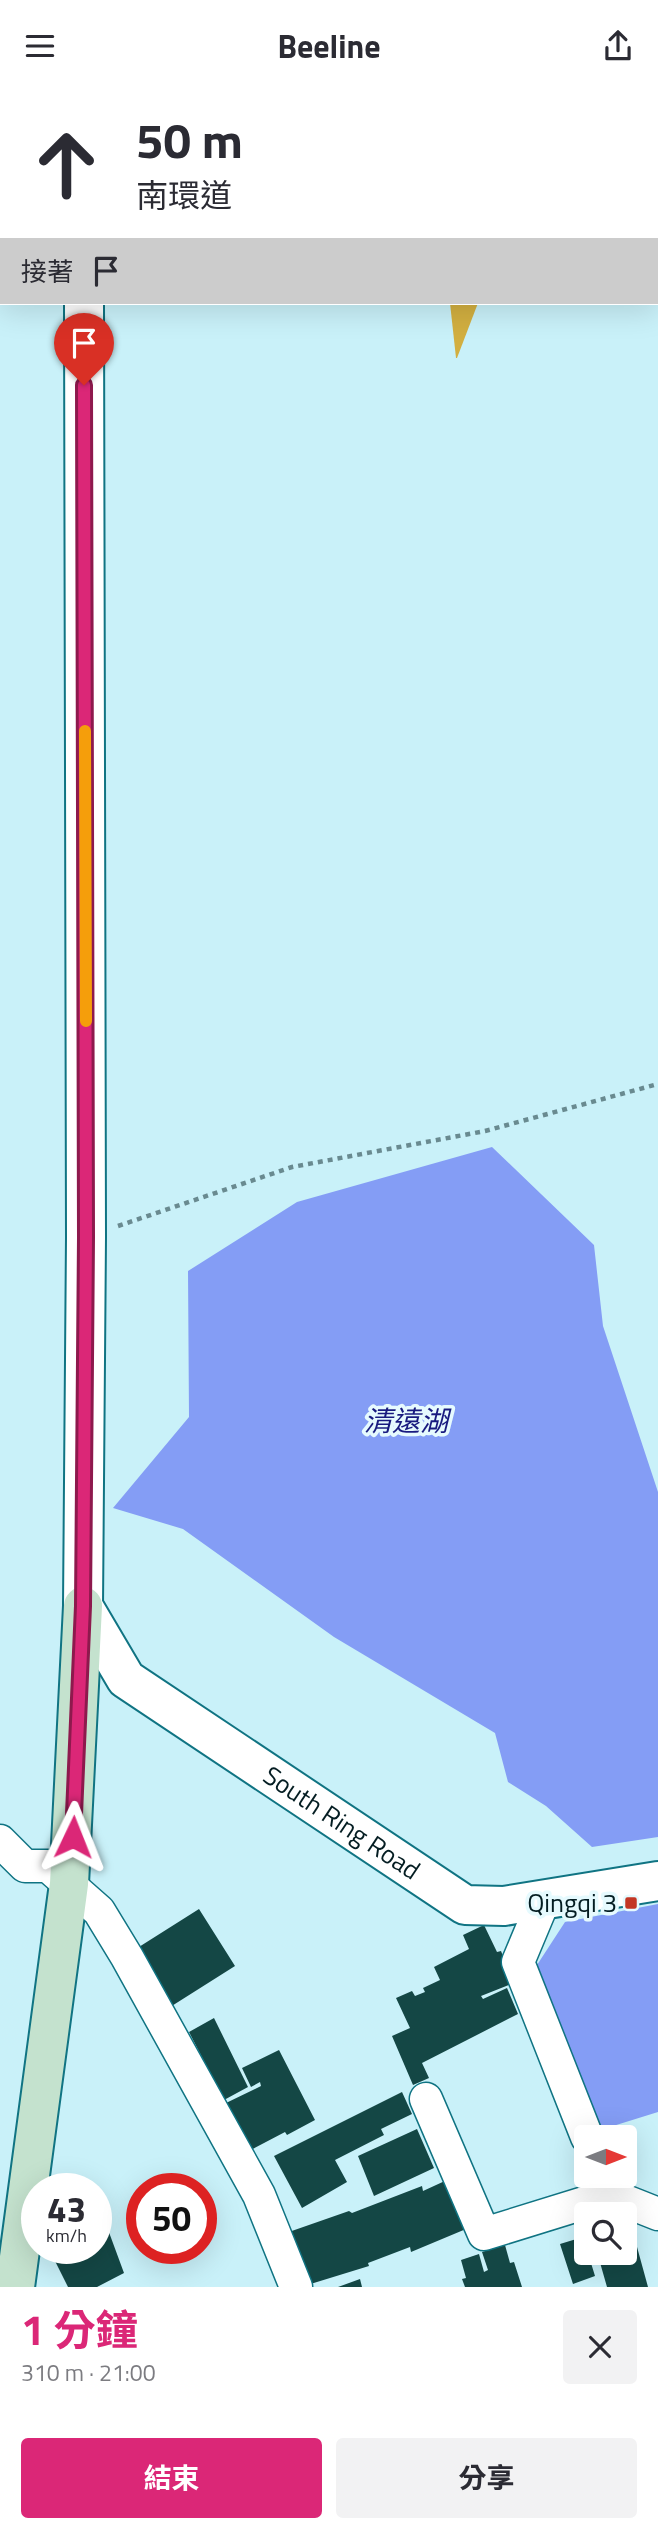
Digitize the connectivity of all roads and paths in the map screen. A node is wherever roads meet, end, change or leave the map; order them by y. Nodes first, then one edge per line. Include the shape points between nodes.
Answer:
1 (83, 305) edge
2 (658, 1084) edge
3 (86, 1237) junction
4 (83, 1606) junction
5 (0, 1841) edge
6 (658, 1881) edge
7 (69, 1884) junction
8 (544, 1900) junction
9 (426, 2099) dead end
10 (582, 2125) edge
11 (599, 2188) edge
12 (611, 2188) edge
13 (658, 2214) edge
14 (15, 2287) edge
15 (296, 2287) edge

1 - 3 street
2 - 3 path via 485,1131 292,1167
3 - 4 street
4 - 7 main road
4 - 8 street, South Ring Road via 126,1679 465,1905
5 - 7 street via 25,1866 48,1866
6 - 8 street, South Ring Road
7 - 14 main road
7 - 15 street via 99,1911 127,1957 258,2195
8 - 10 street via 518,1962
9 - 11 street via 484,2234
12 - 13 street

